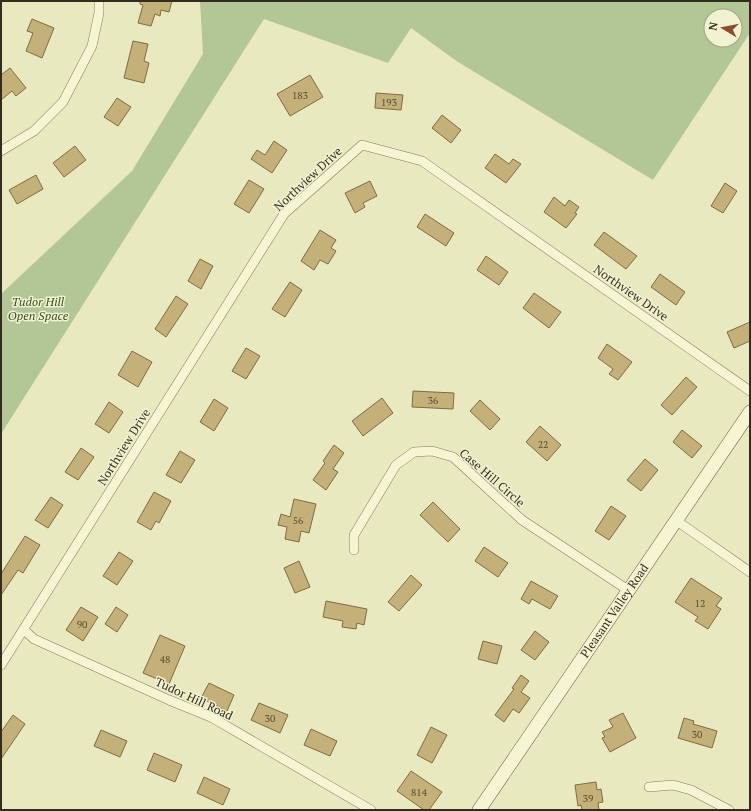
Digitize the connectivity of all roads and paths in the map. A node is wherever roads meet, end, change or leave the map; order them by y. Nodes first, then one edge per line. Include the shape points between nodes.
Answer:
1 (99, 1) edge
2 (1, 151) edge
3 (750, 391) edge
4 (750, 412) edge
5 (677, 521) junction
6 (354, 550) dead end
7 (750, 572) edge
8 (628, 590) junction
9 (24, 630) junction
10 (1, 665) edge
11 (649, 787) dead end
12 (371, 810) edge
13 (479, 810) edge
14 (730, 810) edge

1 - 2 street via 92,46 63,102 34,131
3 - 9 street, Northview Drive via 422,161 362,145 284,214
4 - 5 main road, Pleasant Valley Road
5 - 7 street
5 - 8 main road, Pleasant Valley Road
6 - 8 street, Case Hill Circle via 354,535 396,465 414,452 432,451 453,457 522,520
8 - 13 main road, Pleasant Valley Road
9 - 10 street, Northview Drive
9 - 12 street, Tudor Hill Road via 41,642 212,717
11 - 14 street via 673,785 691,790

